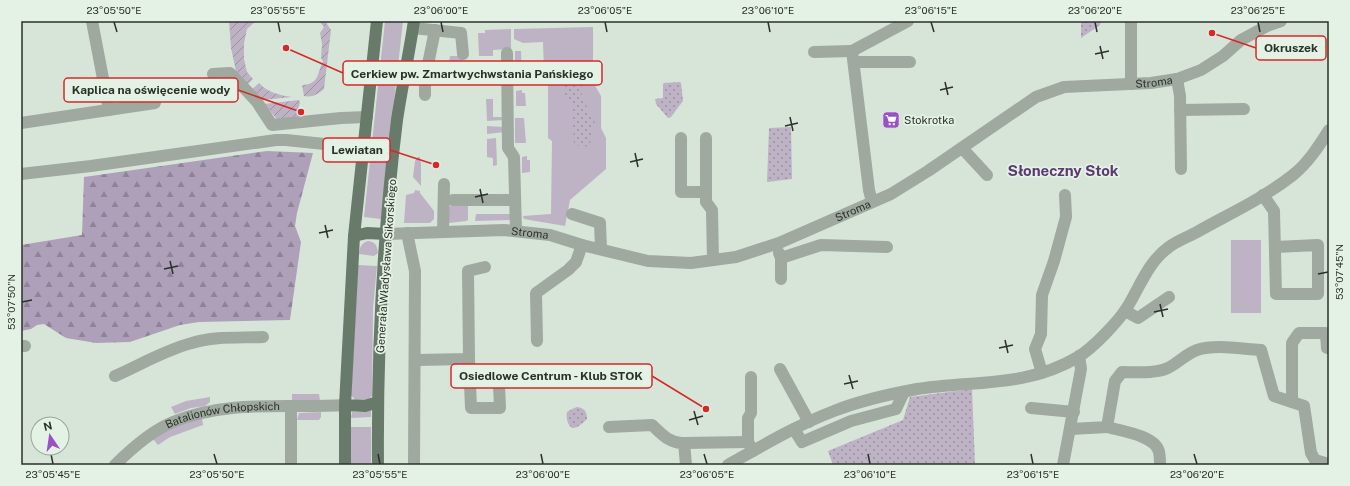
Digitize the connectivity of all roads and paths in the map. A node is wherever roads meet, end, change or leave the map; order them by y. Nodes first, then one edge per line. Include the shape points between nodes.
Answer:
1 (92, 21) edge
2 (377, 21) edge
3 (908, 21) edge
4 (1131, 21) edge
5 (1281, 21) edge
6 (414, 24) edge
7 (438, 27) edge
8 (814, 52) dead end
9 (507, 53) dead end
10 (463, 54) dead end
11 (853, 57) junction
12 (910, 62) dead end
13 (213, 74) dead end
14 (1177, 79) junction
15 (1131, 84) junction
16 (425, 96) dead end
17 (155, 103) dead end
18 (1244, 109) dead end
19 (109, 110) junction
20 (1180, 110) junction
21 (367, 117) junction
22 (26, 122) edge
23 (1329, 130) edge
24 (681, 138) dead end
25 (706, 138) dead end
26 (1325, 147) edge
27 (363, 148) junction
28 (962, 148) junction
29 (1181, 169) dead end
30 (21, 174) edge
31 (986, 175) dead end
32 (444, 184) dead end
33 (706, 192) junction
34 (1065, 195) dead end
35 (1263, 195) junction
36 (453, 200) dead end
37 (515, 200) junction
38 (872, 202) junction
39 (572, 214) dead end
40 (516, 231) junction
41 (444, 232) junction
42 (407, 233) junction
43 (386, 234) junction
44 (354, 236) junction
45 (775, 244) junction
46 (582, 245) junction
47 (887, 247) dead end
48 (1275, 247) junction
49 (601, 249) junction
50 (782, 258) junction
51 (713, 260) junction
52 (485, 267) dead end
53 (781, 279) dead end
54 (1169, 298) dead end
55 (1124, 311) junction
56 (263, 337) dead end
57 (538, 341) dead end
58 (1326, 348) dead end
59 (1079, 356) junction
60 (468, 359) junction
61 (416, 360) junction
62 (780, 369) dead end
63 (1042, 373) junction
64 (115, 376) dead end
65 (751, 377) dead end
66 (499, 385) dead end
67 (904, 392) junction
68 (378, 402) junction
69 (1292, 402) junction
70 (345, 405) junction
71 (291, 406) junction
72 (1031, 408) dead end
73 (1074, 412) junction
74 (809, 422) junction
75 (609, 426) dead end
76 (1107, 427) junction
77 (794, 429) junction
78 (1071, 429) junction
79 (684, 443) junction
80 (751, 446) junction
81 (1329, 464) edge
82 (115, 465) edge
83 (291, 465) edge
84 (345, 465) edge
85 (378, 465) edge
86 (414, 465) edge
87 (686, 465) edge
88 (728, 465) edge
89 (1063, 465) edge
90 (1160, 465) edge

1 - 19 street
2 - 21 main road
3 - 11 street
4 - 15 street
5 - 14 street, Stroma via 1241,40 1224,56 1201,70
6 - 7 street
6 - 43 main road, Generała Władysława Sikorskiego via 398,119
7 - 10 street via 462,33
7 - 16 street via 425,79
8 - 11 street
9 - 37 street via 508,148 514,157
11 - 12 street
11 - 38 street
13 - 21 street via 230,73 257,102 272,125
14 - 15 street, Stroma
14 - 20 street
15 - 28 street, Stroma via 1064,87 1049,92 1036,97
17 - 19 street
18 - 20 street
19 - 22 street
20 - 29 street
21 - 27 main road
23 - 26 street
24 - 33 street via 681,192
25 - 33 street
26 - 35 street via 1294,174
27 - 30 street via 276,140
27 - 44 main road
28 - 31 street
28 - 38 street, Stroma via 891,194
32 - 41 street
33 - 51 street via 706,202 712,210
34 - 63 street via 1066,217 1042,295 1041,334 1034,350
35 - 48 street via 1274,211
35 - 55 street via 1168,248 1150,266
36 - 37 street
37 - 40 street
38 - 45 street, Stroma
39 - 49 street via 600,223
40 - 41 street, Stroma
40 - 46 street, Stroma via 550,235
41 - 42 street, Stroma
42 - 43 street, Stroma
42 - 61 street via 416,271
43 - 44 main road via 367,233
43 - 68 main road, Generała Władysława Sikorskiego
44 - 70 main road
45 - 50 street
45 - 51 street, Stroma via 736,257
46 - 49 street, Stroma
46 - 57 street via 576,262 536,293
47 - 50 street via 821,245
48 - 48 street via 1318,245 1318,294 1276,294
49 - 51 street, Stroma via 648,261 691,264
50 - 53 street
52 - 60 street via 468,270
54 - 55 street via 1138,318
55 - 59 street via 1099,340
56 - 64 street via 218,338 193,342
58 - 69 street via 1326,333 1299,333 1292,343
59 - 63 street
59 - 73 street via 1081,369
60 - 61 street
60 - 66 street via 470,408 500,408
61 - 86 street
62 - 74 street
63 - 67 street via 1005,382 952,385
65 - 80 street via 751,413 748,418
67 - 74 street via 834,411
67 - 77 street via 896,409 850,421 802,442
68 - 70 main road via 365,406
68 - 85 main road, Generała Władysława Sikorskiego
69 - 76 street via 1274,396 1261,350 1210,348 1197,350 1169,368 1122,372 1115,380
69 - 81 street via 1304,406 1311,453 1315,460
70 - 71 street, Batalionów Chłopskich
70 - 84 main road
71 - 82 street, Batalionów Chłopskich via 217,409 193,414 149,435
71 - 83 street
72 - 73 street
73 - 78 street
74 - 77 street
75 - 79 street via 652,425 665,438 678,444
76 - 78 street
76 - 90 street via 1142,436 1156,444
77 - 80 street
78 - 89 street
79 - 80 street
79 - 87 street
80 - 88 street

